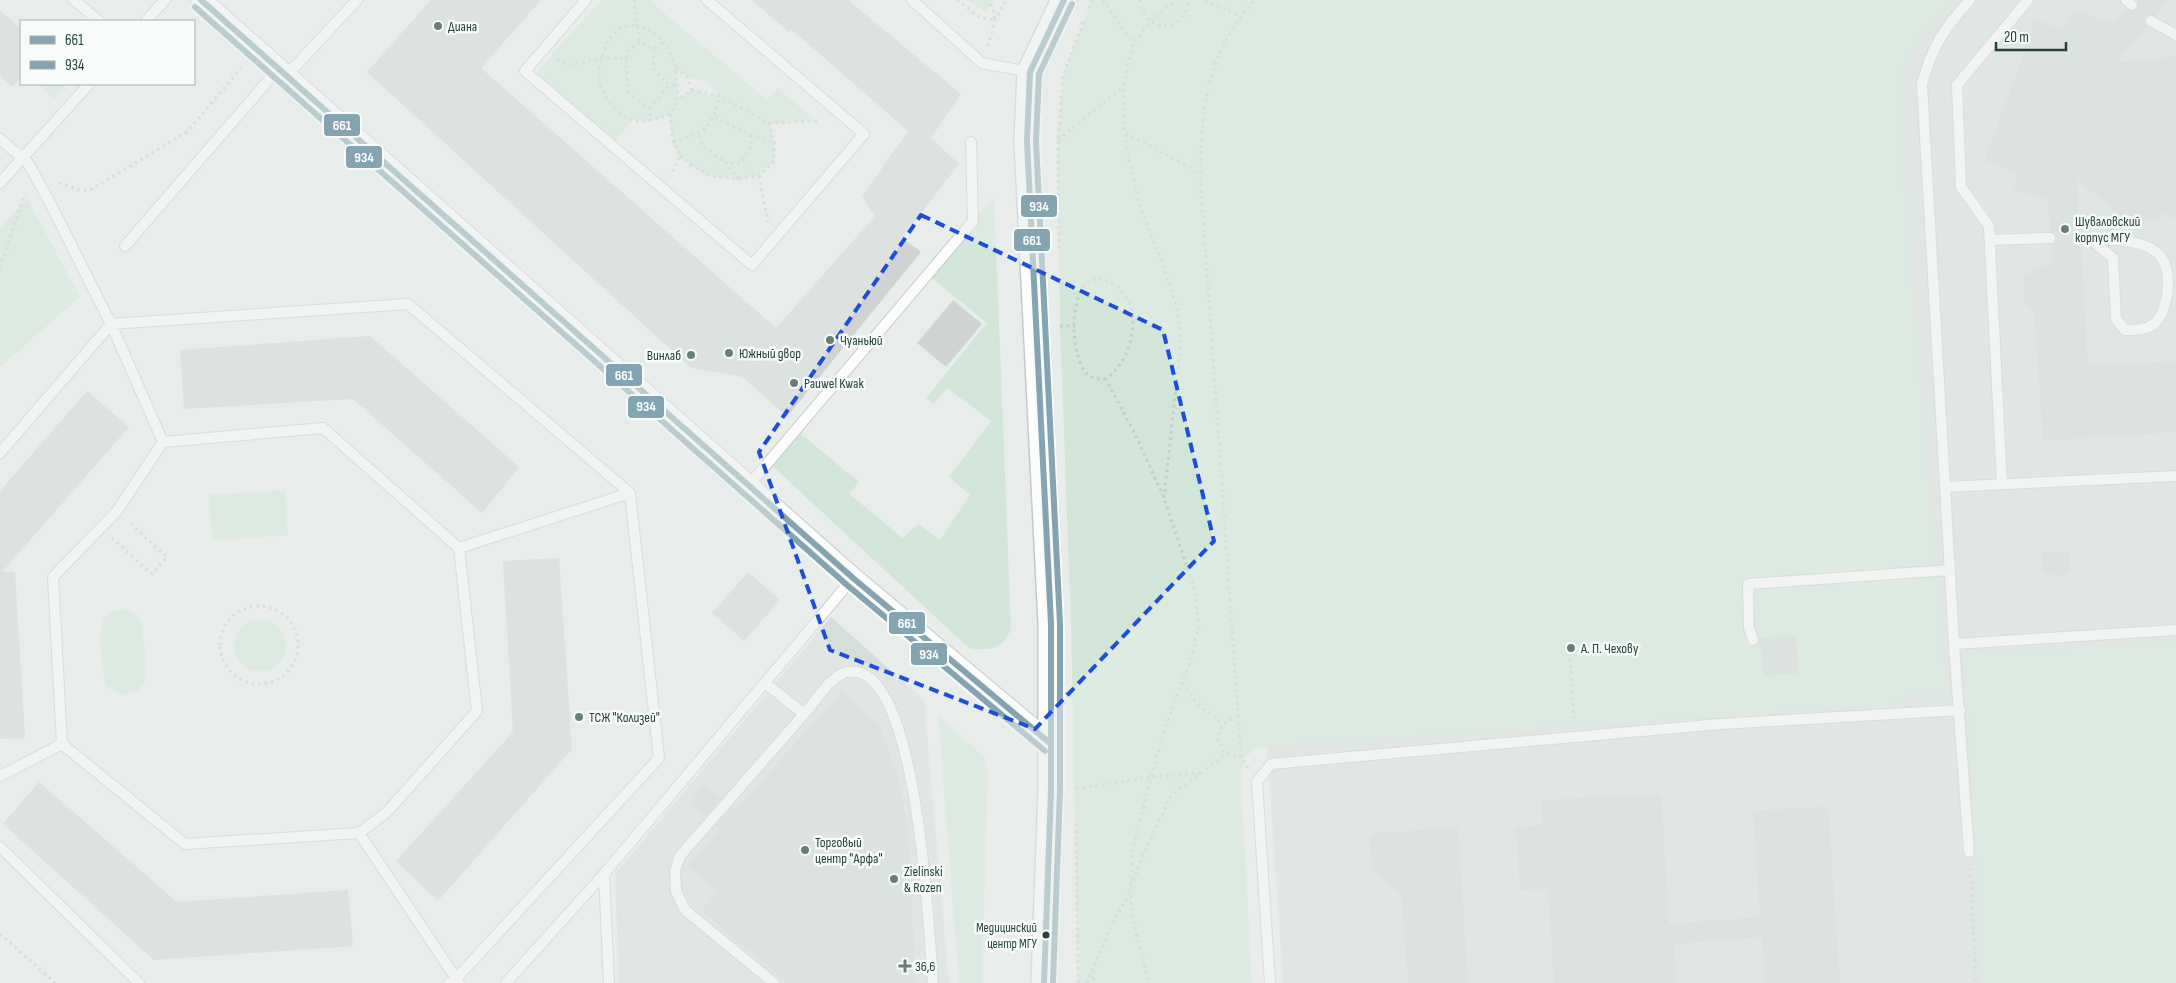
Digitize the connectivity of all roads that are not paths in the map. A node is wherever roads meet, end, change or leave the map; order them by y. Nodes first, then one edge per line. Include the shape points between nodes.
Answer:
1 (74, 0) edge
2 (165, 0) edge
3 (201, 0) edge
4 (357, 0) edge
5 (586, 0) edge
6 (707, 0) edge
7 (912, 0) edge
8 (1064, 0) edge
9 (1970, 0) edge
10 (2028, 0) edge
11 (98, 20) edge
12 (147, 20) edge
13 (2151, 20) dead end
14 (2175, 34) edge
15 (283, 71) junction
16 (1030, 72) junction
17 (88, 85) edge
18 (0, 139) edge
19 (971, 142) dead end
20 (24, 160) junction
21 (0, 183) edge
22 (2050, 238) dead end
23 (2085, 239) joint
24 (1990, 240) junction
25 (125, 246) dead end
26 (111, 324) junction
27 (163, 442) junction
28 (0, 453) edge
29 (2176, 476) edge
30 (2002, 484) junction
31 (749, 485) junction
32 (1945, 487) junction
33 (630, 493) junction
34 (459, 548) junction
35 (1950, 570) junction
36 (853, 578) junction
37 (2176, 630) edge
38 (1753, 640) dead end
39 (1954, 644) junction
40 (765, 683) junction
41 (1960, 710) junction
42 (804, 714) junction
43 (62, 744) junction
44 (1051, 744) junction
45 (0, 776) edge
46 (359, 833) junction
47 (0, 847) edge
48 (1969, 852) road end
49 (604, 874) junction
50 (455, 982) edge
51 (139, 983) edge
52 (506, 983) edge
53 (609, 983) edge
54 (774, 983) edge
55 (933, 983) edge
56 (1044, 983) edge
57 (1270, 983) edge

1 - 11 lane
2 - 12 lane
3 - 15 street
4 - 15 lane
5 - 6 lane via 525,71 752,265 864,134
7 - 16 lane via 982,64
8 - 16 street
9 - 32 lane via 1950,22 1929,56 1922,84
10 - 24 lane via 1957,86 1961,188 1989,226
13 - 14 lane
15 - 25 lane
15 - 31 street
16 - 44 street via 1027,141 1051,624
17 - 20 lane
18 - 20 lane
19 - 31 lane via 974,221
20 - 21 lane
20 - 26 lane
22 - 24 lane
23 - 23 lane via 2128,241 2155,251 2166,264 2167,302 2157,322 2141,330 2125,330 2116,319 2113,258
24 - 30 lane
26 - 27 lane
26 - 28 lane
26 - 33 lane via 408,304
27 - 34 lane via 323,428
27 - 43 lane via 117,511 53,577
29 - 30 lane
30 - 32 lane
31 - 36 street
32 - 35 lane
33 - 34 lane
33 - 50 lane via 659,758
34 - 46 lane via 477,711 387,812
35 - 38 lane via 1748,584 1749,628
35 - 39 lane
36 - 40 lane
36 - 44 street
37 - 39 lane
39 - 41 lane
40 - 42 lane
40 - 49 lane
41 - 48 lane
41 - 57 lane via 1720,724 1272,764 1258,782
42 - 54 lane via 680,856 674,871 676,891 685,910
42 - 55 lane via 835,679 846,672 856,672 869,679 886,697 899,727 912,777
43 - 45 lane
43 - 46 lane via 185,844
44 - 56 street
46 - 50 lane
47 - 51 lane
49 - 52 lane
49 - 53 lane

